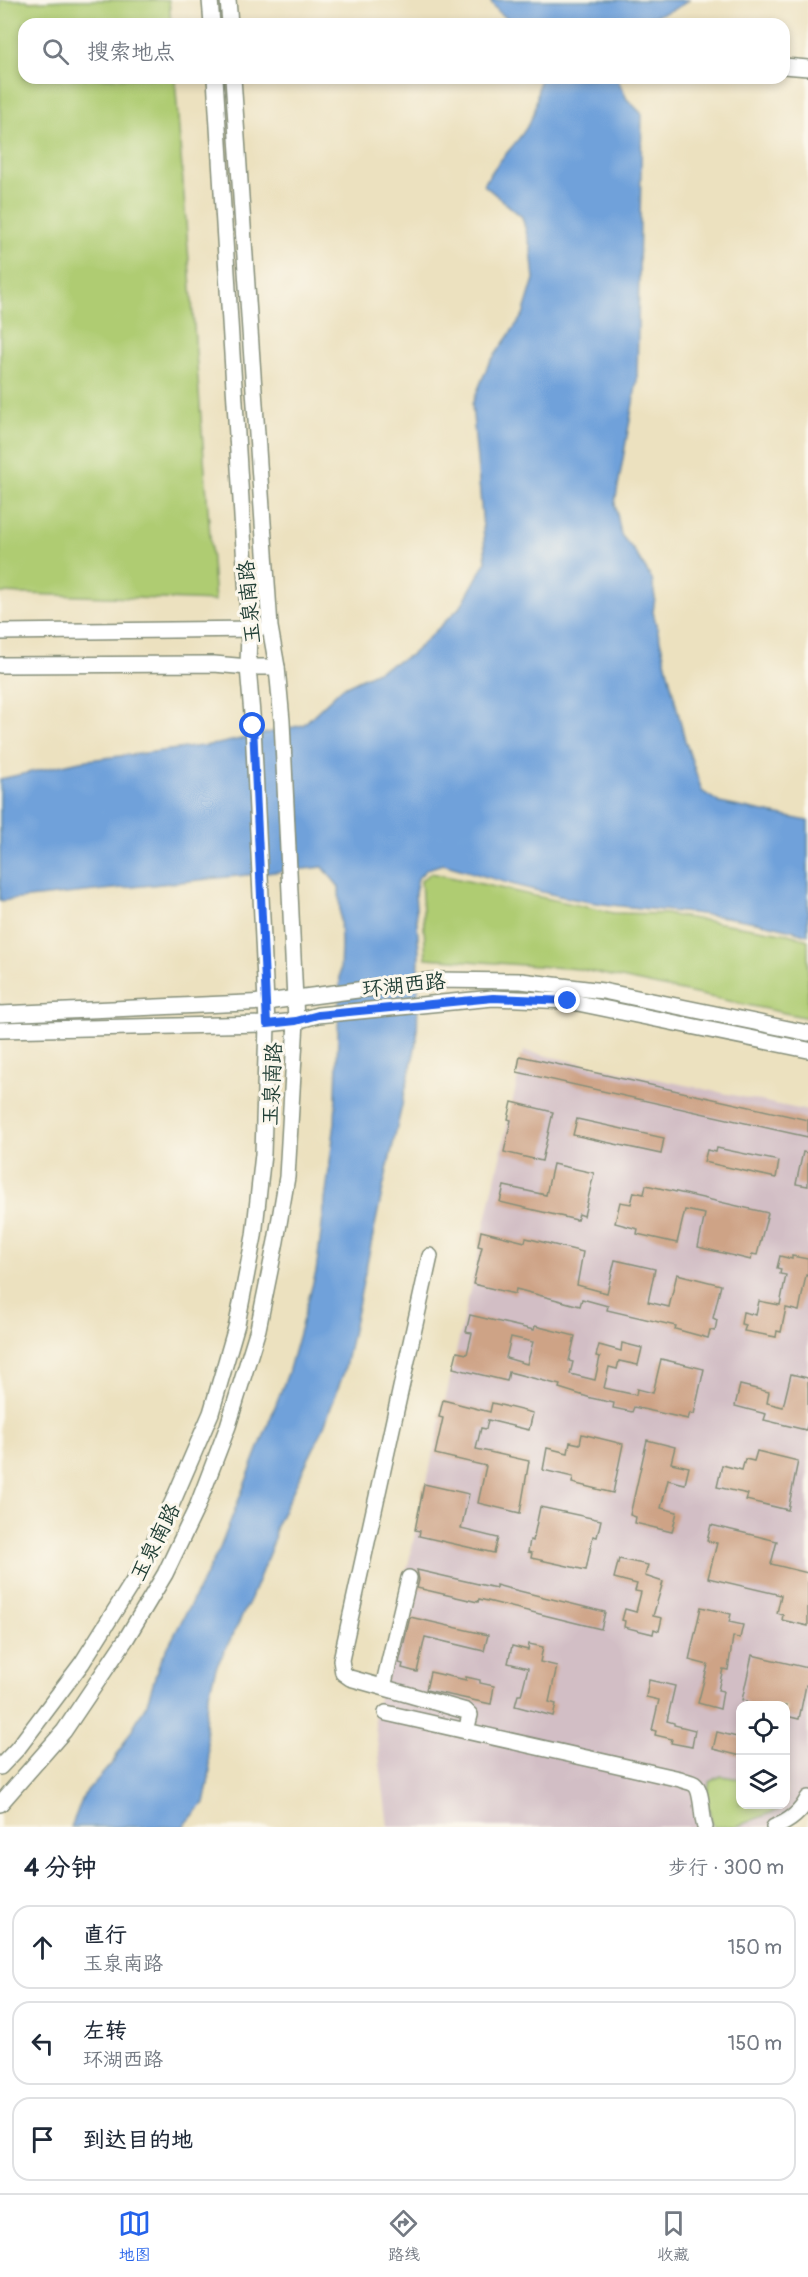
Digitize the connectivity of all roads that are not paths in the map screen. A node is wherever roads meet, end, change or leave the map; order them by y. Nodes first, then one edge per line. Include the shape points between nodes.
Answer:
1 (210, 0) edge
2 (228, 0) edge
3 (212, 18) edge
4 (230, 18) edge
5 (790, 67) edge
6 (808, 69) edge
7 (215, 84) edge
8 (233, 84) edge
9 (270, 627) junction
10 (249, 630) junction
11 (0, 632) edge
12 (0, 664) edge
13 (248, 667) junction
14 (278, 667) junction
15 (295, 997) junction
16 (266, 1002) junction
17 (0, 1014) edge
18 (296, 1021) junction
19 (267, 1024) junction
20 (0, 1030) edge
21 (808, 1033) edge
22 (808, 1050) edge
23 (430, 1256) dead end
24 (409, 1578) dead end
25 (383, 1687) junction
26 (386, 1713) dead end
27 (466, 1731) junction
28 (0, 1767) edge
29 (808, 1798) edge
30 (0, 1804) edge
31 (705, 1827) edge
32 (774, 1827) edge

1 - 3 street
2 - 4 street
5 - 6 street
7 - 10 street, 玉泉南路
8 - 9 street, 玉泉南路
9 - 10 street
9 - 14 street, 玉泉南路
10 - 11 street
10 - 13 street, 玉泉南路
12 - 13 street
13 - 14 street
13 - 16 street, 玉泉南路
14 - 15 street, 玉泉南路
15 - 16 street, 环湖西路
15 - 18 street, 玉泉南路
15 - 21 street, 环湖西路 via 434,980 521,981 603,991
16 - 17 street, 环湖西路
16 - 19 street, 玉泉南路
18 - 19 street, 环湖西路
18 - 22 street, 环湖西路 via 318,1015 493,998 568,1001
18 - 30 street, 玉泉南路 via 287,1177 258,1329 228,1426 197,1507 165,1574 126,1640 64,1731
19 - 20 street, 环湖西路
19 - 28 street, 玉泉南路 via 263,1154 254,1236 237,1324 211,1413 141,1569 82,1663
23 - 25 street via 341,1660 344,1673 350,1678
24 - 25 street
25 - 27 street via 466,1711 470,1715
26 - 27 street
27 - 31 street via 696,1785
29 - 32 street via 787,1823

